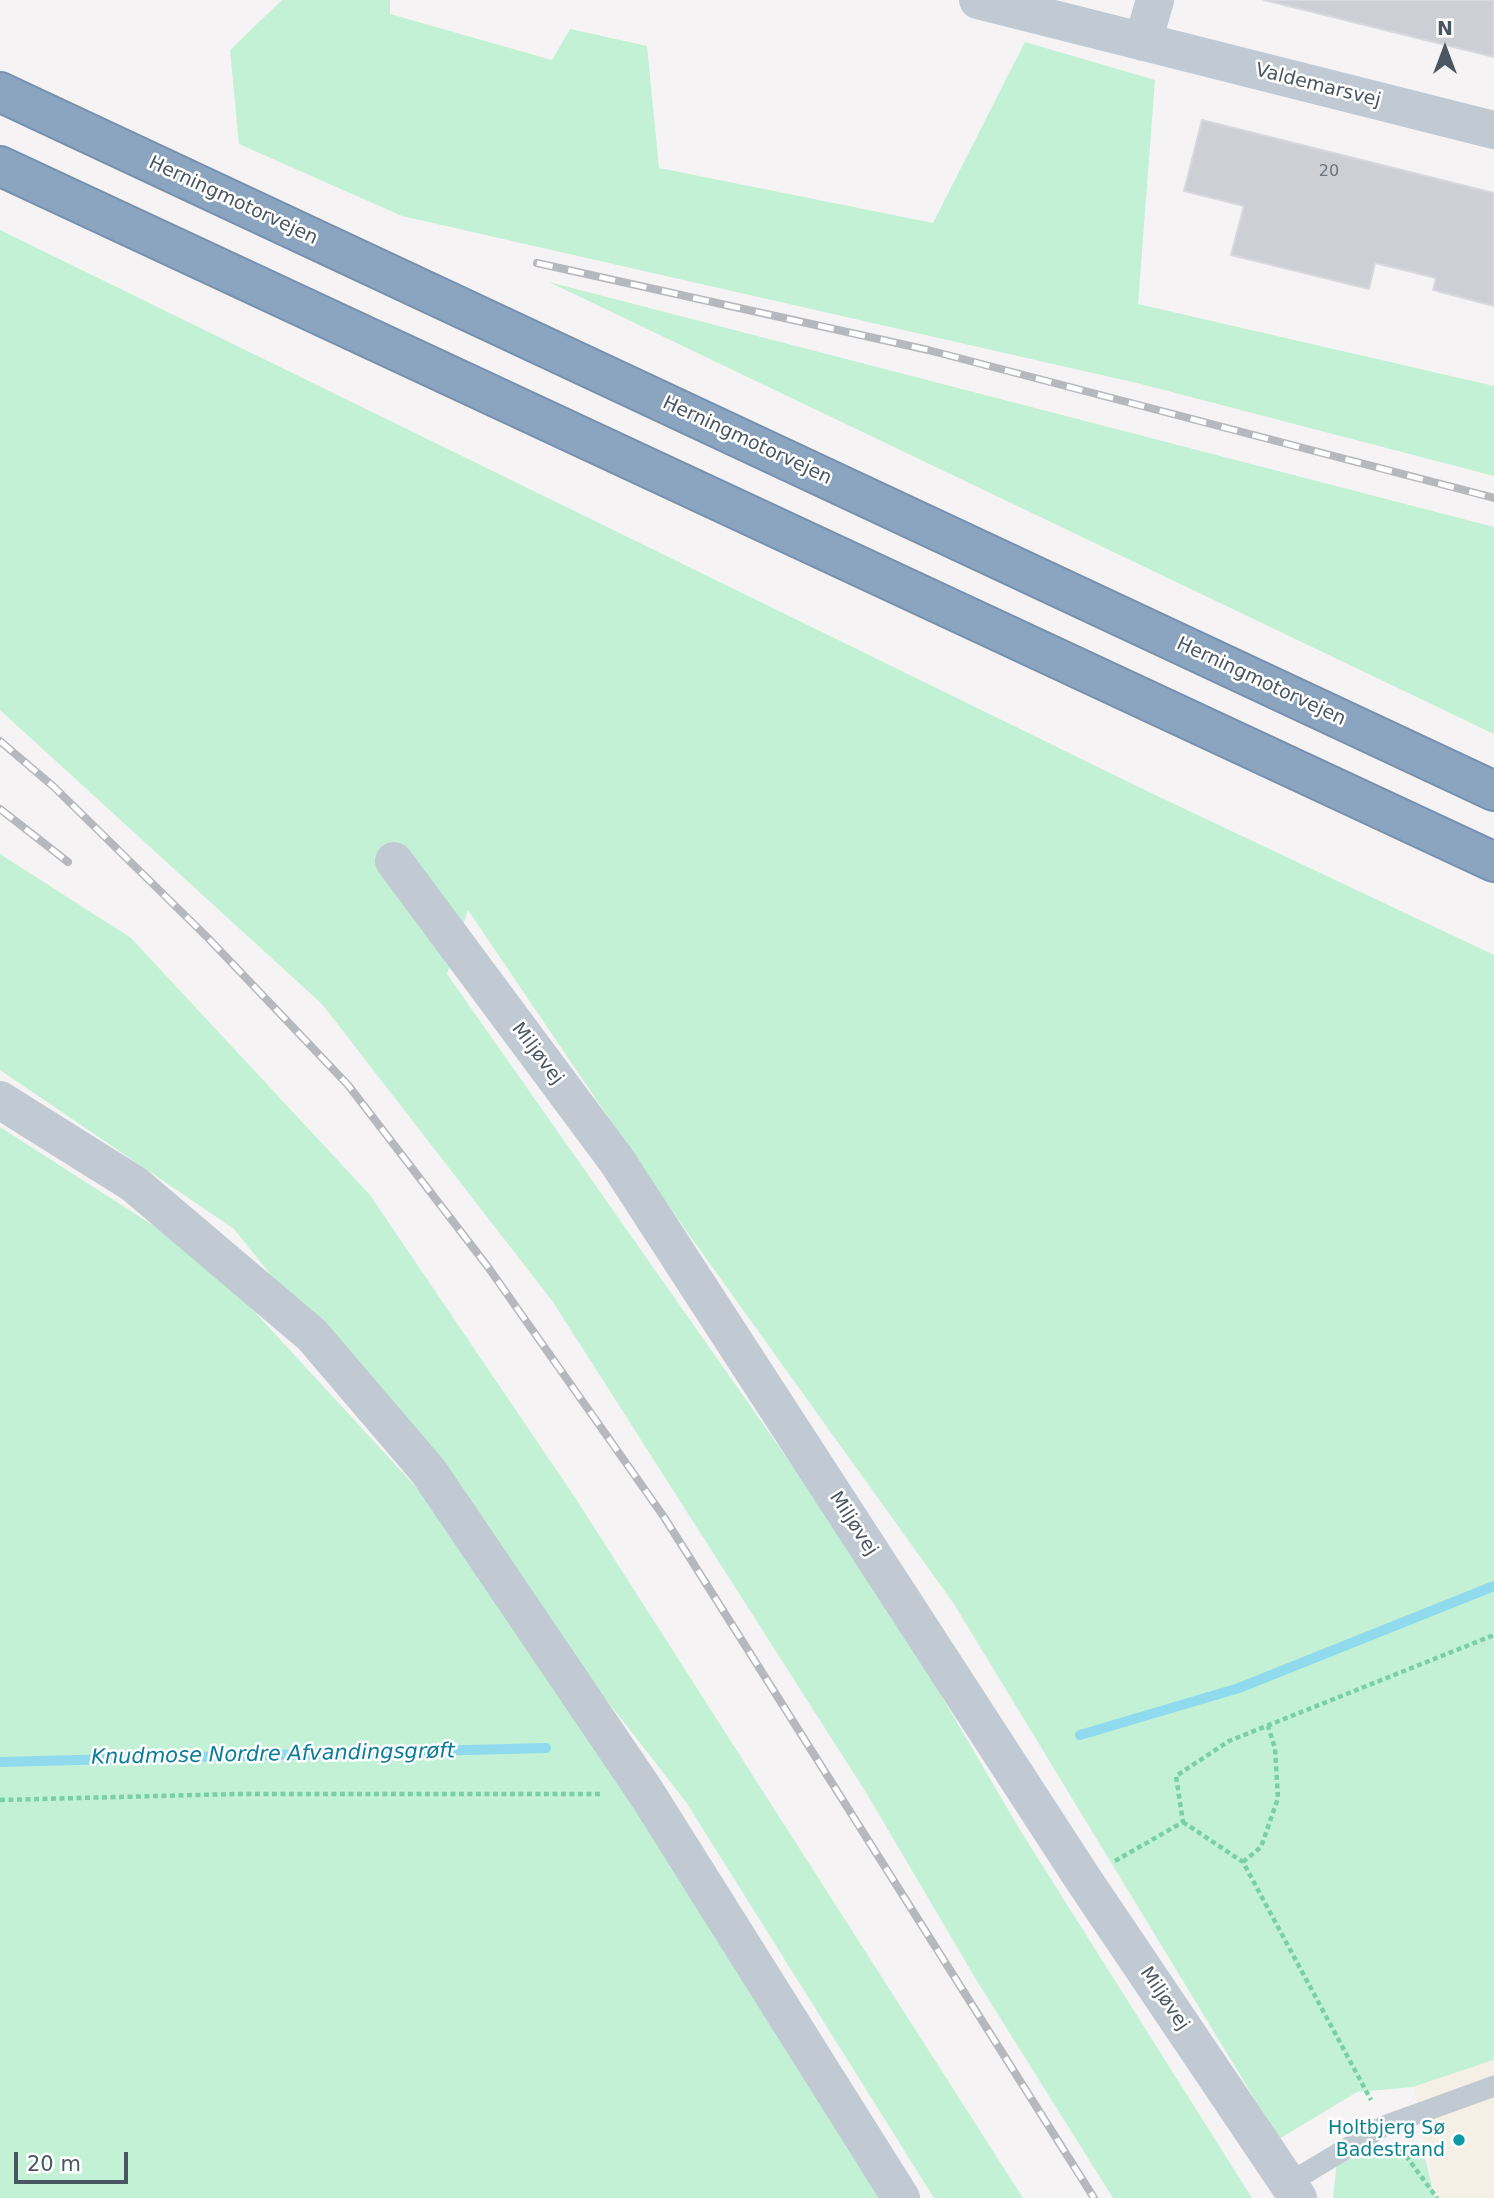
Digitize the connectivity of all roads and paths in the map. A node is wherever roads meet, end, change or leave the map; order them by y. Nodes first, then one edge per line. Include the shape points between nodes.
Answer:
1 (978, 0) edge
2 (1156, 0) edge
3 (1143, 41) junction
4 (0, 92) edge
5 (1494, 130) edge
6 (0, 166) edge
7 (1494, 791) edge
8 (394, 861) dead end
9 (1494, 862) edge
10 (0, 1100) edge
11 (1494, 1635) edge
12 (1268, 1726) junction
13 (647, 1794) junction
14 (0, 1800) edge
15 (1183, 1822) junction
16 (1243, 1862) junction
17 (1083, 1879) junction
18 (1494, 2086) edge
19 (1384, 2126) junction
20 (1293, 2190) edge
21 (901, 2198) edge
22 (1437, 2198) edge

1 - 3 street, Valdemarsvej
2 - 3 street
3 - 5 street, Valdemarsvej
4 - 7 highway, Herningmotorvejen
6 - 9 highway
8 - 17 street, Miljøvej via 617,1161
10 - 13 street via 134,1184 313,1335 429,1472
11 - 12 path
12 - 15 path via 1229,1741 1176,1776
12 - 16 path via 1275,1748 1278,1798 1261,1847
13 - 14 path via 236,1794
13 - 21 street
15 - 16 path
15 - 17 path
16 - 19 path
17 - 20 street, Miljøvej
18 - 19 lane
19 - 20 lane
19 - 22 path

